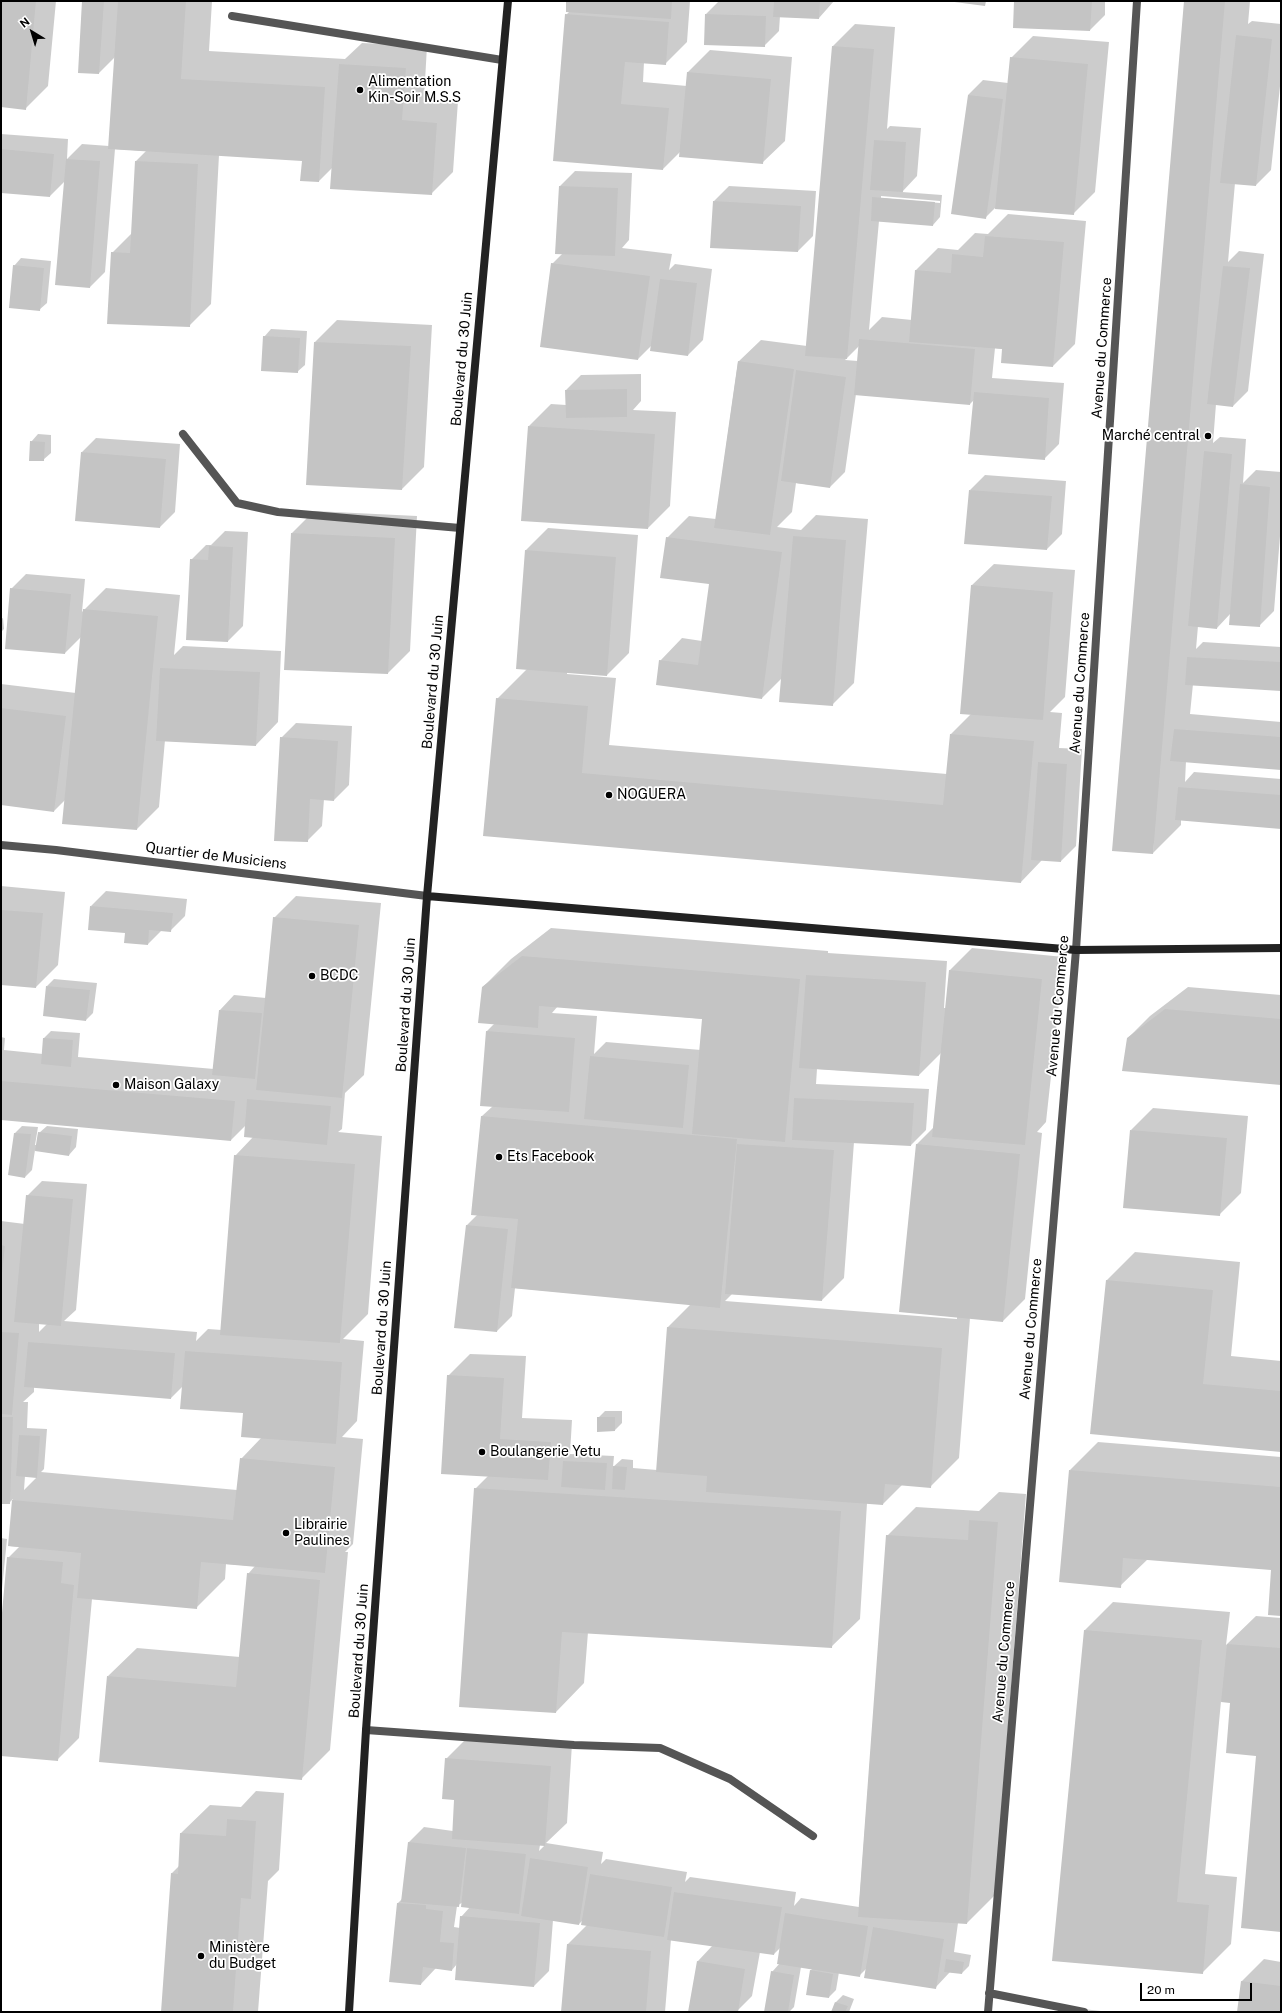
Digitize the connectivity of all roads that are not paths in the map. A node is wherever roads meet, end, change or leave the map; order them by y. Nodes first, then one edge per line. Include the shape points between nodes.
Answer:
1 (508, 1) edge
2 (1137, 1) edge
3 (232, 16) dead end
4 (502, 60) junction
5 (183, 434) dead end
6 (460, 528) junction
7 (1, 845) edge
8 (427, 896) junction
9 (1281, 948) edge
10 (1076, 950) junction
11 (366, 1730) junction
12 (813, 1836) dead end
13 (989, 1993) junction
14 (349, 2012) edge
15 (988, 2012) edge
16 (1084, 2012) edge

1 - 4 street, Boulevard du 30 Juin
2 - 10 street, Avenue du Commerce
3 - 4 street
4 - 6 street, Boulevard du 30 Juin
5 - 6 street via 237,503 278,512
6 - 8 street, Boulevard du 30 Juin
7 - 8 street, Quartier de Musiciens
8 - 10 street
8 - 11 street, Boulevard du 30 Juin
9 - 10 street
10 - 13 street, Avenue du Commerce
11 - 12 street via 574,1745 660,1748 730,1779
11 - 14 street, Boulevard du 30 Juin
13 - 15 street, Avenue du Commerce
13 - 16 street

